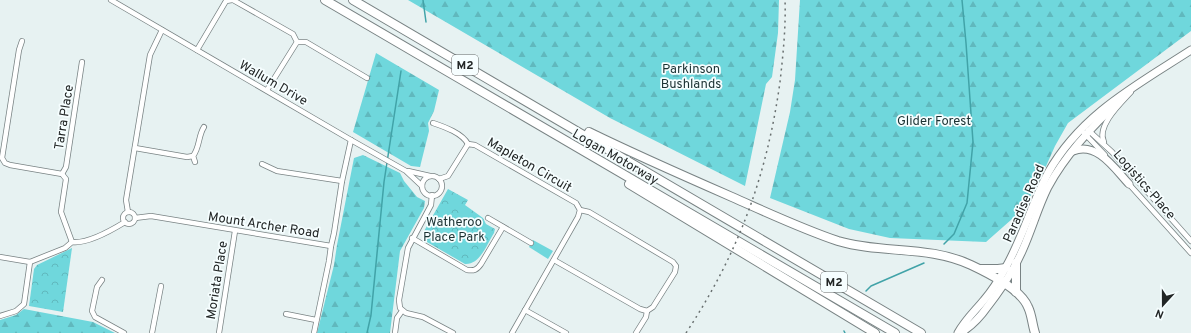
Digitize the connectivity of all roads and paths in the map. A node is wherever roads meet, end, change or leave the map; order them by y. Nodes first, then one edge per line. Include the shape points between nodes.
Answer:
1 (112, 0) edge
2 (229, 0) edge
3 (325, 0) edge
4 (353, 0) edge
5 (162, 30) junction
6 (22, 41) dead end
7 (296, 42) junction
8 (196, 50) junction
9 (1191, 50) edge
10 (82, 62) dead end
11 (1162, 68) junction
12 (368, 78) dead end
13 (267, 90) junction
14 (1131, 92) junction
15 (433, 123) dead end
16 (204, 127) dead end
17 (576, 130) junction
18 (1085, 131) junction
19 (2, 136) edge
20 (351, 140) junction
21 (468, 144) junction
22 (1106, 146) junction
23 (135, 148) junction
24 (1072, 151) junction
25 (584, 152) junction
26 (193, 156) junction
27 (195, 162) dead end
28 (262, 164) dead end
29 (406, 171) junction
30 (62, 174) junction
31 (430, 176) junction
32 (439, 179) junction
33 (342, 181) junction
34 (1129, 184) junction
35 (422, 186) junction
36 (432, 195) junction
37 (580, 210) junction
38 (128, 212) junction
39 (135, 218) junction
40 (488, 218) dead end
41 (125, 222) junction
42 (503, 227) junction
43 (235, 231) junction
44 (412, 238) junction
45 (1191, 241) edge
46 (72, 242) junction
47 (530, 243) dead end
48 (331, 246) junction
49 (1191, 253) edge
50 (0, 257) edge
51 (554, 260) junction
52 (30, 262) junction
53 (1016, 263) junction
54 (1006, 268) junction
55 (978, 269) junction
56 (102, 280) dead end
57 (1001, 282) junction
58 (160, 286) dead end
59 (1016, 292) junction
60 (526, 310) junction
61 (647, 310) junction
62 (402, 311) junction
63 (286, 314) dead end
64 (0, 316) edge
65 (316, 320) junction
66 (124, 333) edge
67 (152, 333) edge
68 (219, 333) edge
69 (314, 333) edge
70 (395, 333) edge
71 (453, 333) edge
72 (512, 333) edge
73 (566, 333) edge
74 (636, 333) edge
75 (875, 333) edge
76 (895, 333) edge
77 (921, 333) edge
78 (959, 333) edge
79 (1035, 333) edge

1 - 5 street, Wallum Drive
2 - 7 street via 293,34
2 - 8 street
3 - 25 highway, Logan Motorway / M2
4 - 17 highway, Logan Motorway / M2
5 - 8 street, Wallum Drive
5 - 23 street via 150,55
6 - 19 street
7 - 12 street via 306,42
7 - 13 street
8 - 13 street, Wallum Drive
9 - 11 street, Paradise Road
10 - 30 street, Tarra Place via 66,167
11 - 14 street, Paradise Road
11 - 18 street, Paradise Road via 1134,85 1094,116
13 - 20 street, Wallum Drive
14 - 18 street, Paradise Road
14 - 22 street via 1106,122 1102,135
15 - 21 street via 465,138
16 - 26 street
17 - 55 highway via 589,132 747,204 838,240 868,247 939,254
17 - 77 highway, Logan Motorway / M2
18 - 22 street, Logistics Place
18 - 24 street, Paradise Road
18 - 34 street, Logistics Place
18 - 54 street, Paradise Road via 1062,152 1049,172
19 - 30 street via 2,158 5,162
20 - 29 street, Wallum Drive
20 - 33 street, Mount Archer Road
21 - 32 street, Mapleton Circuit via 448,176
21 - 37 street, Mapleton Circuit via 576,203
22 - 45 street, Logistics Place
23 - 26 street
23 - 38 street via 126,200
24 - 34 street via 1089,148 1098,153
24 - 53 street, Paradise Road via 1044,197
25 - 75 highway via 595,163
25 - 76 highway, Logan Motorway / M2
26 - 27 street
28 - 33 street via 277,171
29 - 31 street
29 - 35 street, Wallum Drive
30 - 46 street via 66,179 61,212
31 - 32 street
31 - 35 street
32 - 36 street via 442,184 441,190
33 - 48 street, Mount Archer Road
34 - 49 street, Logistics Place
35 - 36 street via 426,194
36 - 44 street via 431,205
37 - 51 street
37 - 61 street, Mapleton Circuit via 589,212 676,266 675,272 653,307
38 - 39 street via 133,213
38 - 41 street via 123,217
39 - 41 street via 132,223
39 - 43 street, Mount Archer Road via 151,216
40 - 42 street
41 - 46 street via 84,241
42 - 44 street via 478,269 473,271
42 - 47 street
43 - 48 street, Mount Archer Road
43 - 68 street, Moriata Place
44 - 62 street via 399,300
46 - 52 street via 65,248
48 - 65 street
50 - 52 street
51 - 60 street
51 - 61 street via 640,309
52 - 64 street via 24,304 16,311
53 - 57 street, Paradise Road
53 - 59 highway
54 - 55 highway
54 - 57 street, Paradise Road
55 - 57 highway
56 - 66 street via 97,287 92,311 95,317
57 - 59 highway
57 - 78 street, Paradise Road via 967,319
58 - 67 street
59 - 79 highway via 1028,306
60 - 72 street
60 - 73 street
61 - 74 street via 646,317
62 - 70 street via 397,318
62 - 71 street via 423,316
63 - 65 street
65 - 69 street

